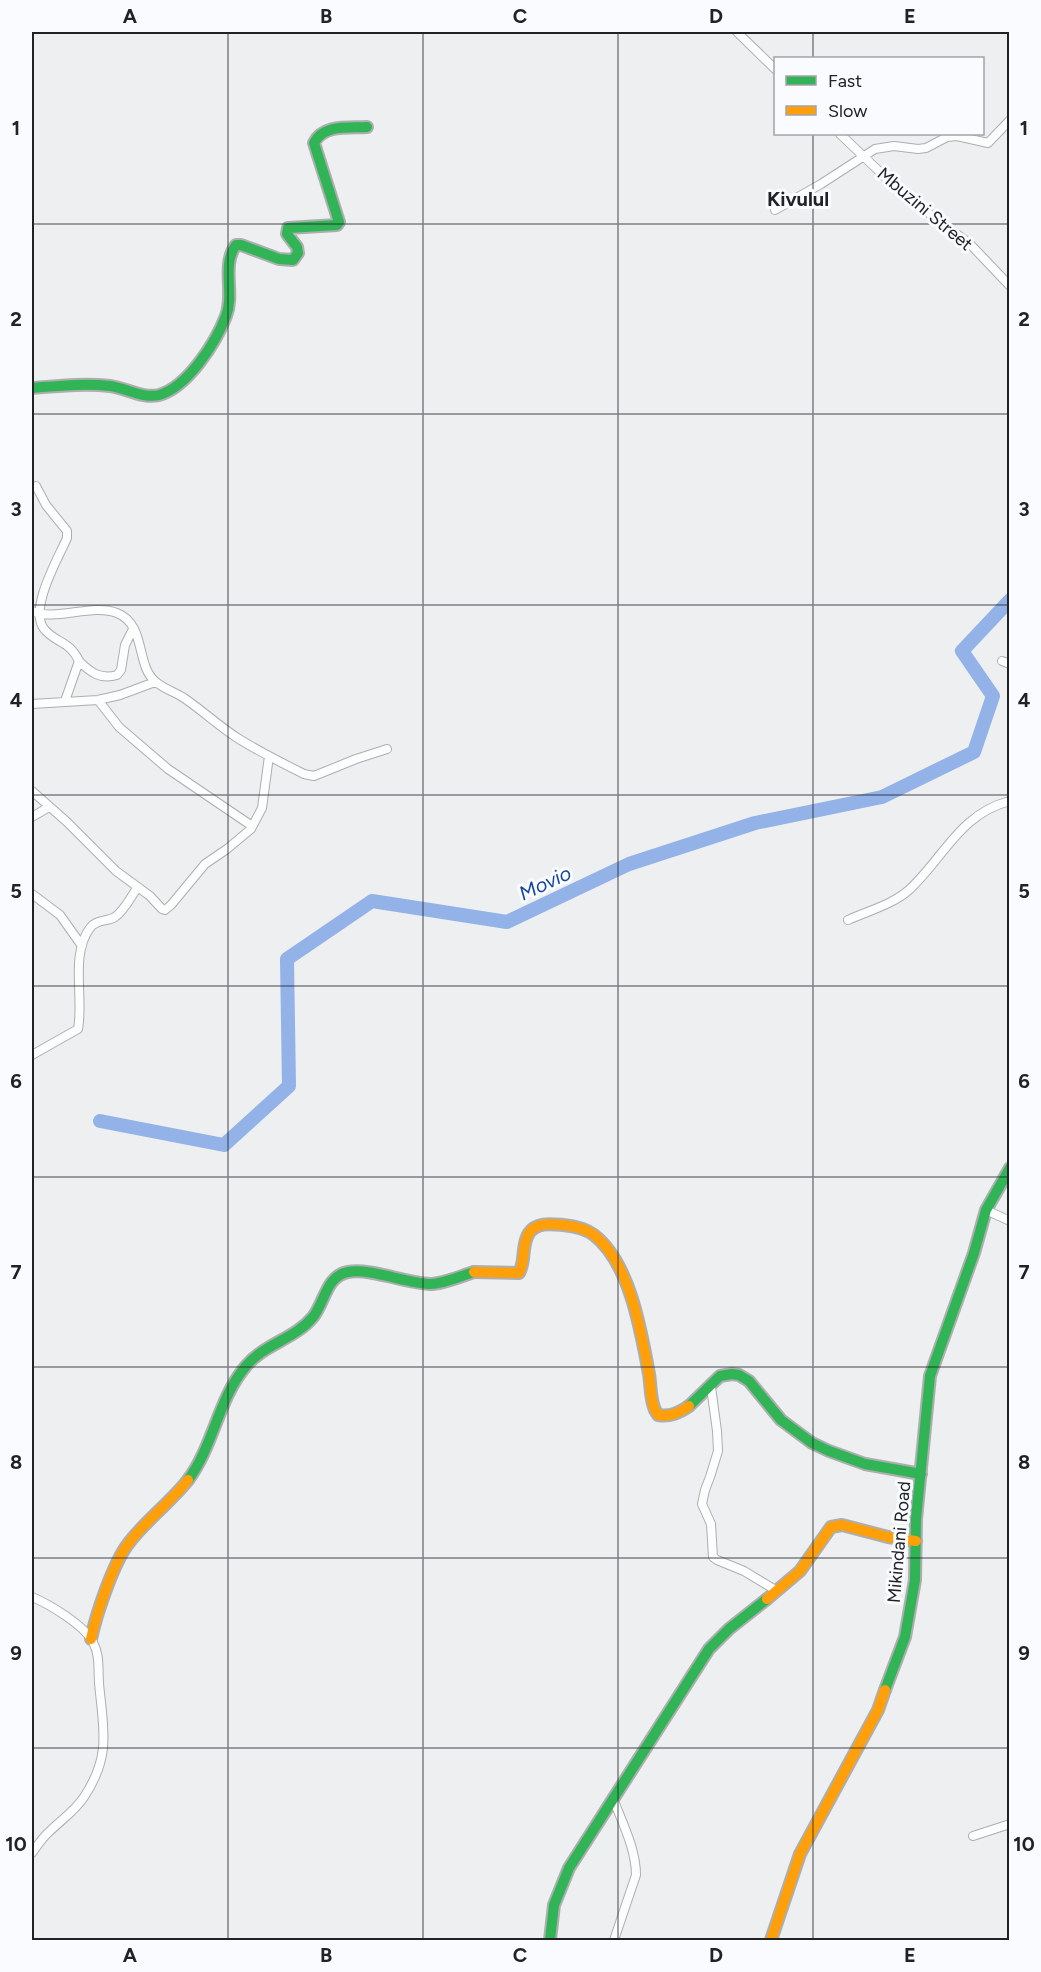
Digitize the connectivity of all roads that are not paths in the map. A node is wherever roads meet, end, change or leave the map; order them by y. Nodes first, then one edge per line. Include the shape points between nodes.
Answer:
1 (737, 32) edge
2 (774, 68) edge
3 (1010, 120) edge
4 (367, 127) dead end
5 (841, 135) edge
6 (864, 156) junction
7 (776, 210) dead end
8 (1010, 286) edge
9 (32, 388) edge
10 (36, 486) dead end
11 (32, 611) edge
12 (40, 615) junction
13 (133, 629) junction
14 (79, 661) junction
15 (155, 682) junction
16 (98, 700) junction
17 (65, 701) junction
18 (32, 704) edge
19 (387, 749) dead end
20 (268, 756) junction
21 (32, 791) edge
22 (1010, 801) edge
23 (49, 807) junction
24 (32, 817) edge
25 (252, 826) junction
26 (138, 887) junction
27 (32, 894) edge
28 (848, 920) dead end
29 (82, 946) junction
30 (32, 1055) edge
31 (1010, 1168) edge
32 (986, 1210) junction
33 (1010, 1221) edge
34 (711, 1387) junction
35 (921, 1474) junction
36 (916, 1541) junction
37 (777, 1591) junction
38 (32, 1597) edge
39 (91, 1639) junction
40 (614, 1801) junction
41 (1010, 1824) edge
42 (973, 1836) dead end
43 (32, 1853) edge
44 (550, 1941) edge
45 (614, 1941) edge
46 (771, 1941) edge

1 - 2 street
3 - 6 street via 988,143 947,137 926,148 885,146
4 - 9 street via 324,131 315,139 338,215 337,225 288,228 287,234 298,253 293,260 241,245 232,248 230,300 225,318 212,345 174,387 158,395 97,385
5 - 6 street, Mbuzini Street
6 - 7 street
6 - 8 street, Mbuzini Street via 903,194 970,244
10 - 12 street via 67,531 44,589
11 - 12 street
12 - 13 street via 106,611 118,613
12 - 14 street via 45,631 66,644
13 - 14 street via 117,675 98,675
13 - 15 street via 147,672
14 - 17 street
15 - 16 street
15 - 20 street
16 - 17 street
16 - 25 street via 119,727 168,768
17 - 18 street
19 - 20 street via 314,776
20 - 25 street via 265,796
21 - 23 street
22 - 28 street via 983,811 968,822 903,895
23 - 24 street
23 - 26 street
25 - 26 street via 205,864 168,909 162,909
26 - 29 street via 114,918 91,926
27 - 29 street via 60,915
29 - 30 street via 78,1029
31 - 32 street, Mikindani Road
32 - 33 street
32 - 35 street, Mikindani Road via 930,1376
34 - 35 street via 720,1376 742,1375 781,1420 817,1446 875,1468
34 - 37 street via 718,1451 702,1504 711,1524 713,1557
34 - 39 street via 681,1411 667,1417 658,1415 652,1404 643,1342 623,1276 601,1243 585,1230 549,1224 532,1230 519,1273 476,1272 431,1284 345,1271 333,1279 314,1316 259,1353 237,1378 192,1474 120,1556
35 - 36 street, Mikindani Road
36 - 37 street via 836,1525 801,1570
36 - 46 street, Mikindani Road via 915,1580 906,1637 868,1729 800,1854
37 - 40 street via 732,1624 709,1649
38 - 39 street via 57,1611
39 - 43 street via 98,1659 105,1743 102,1760 85,1796
40 - 44 street via 564,1879 554,1905
40 - 45 street via 636,1865
41 - 42 street

